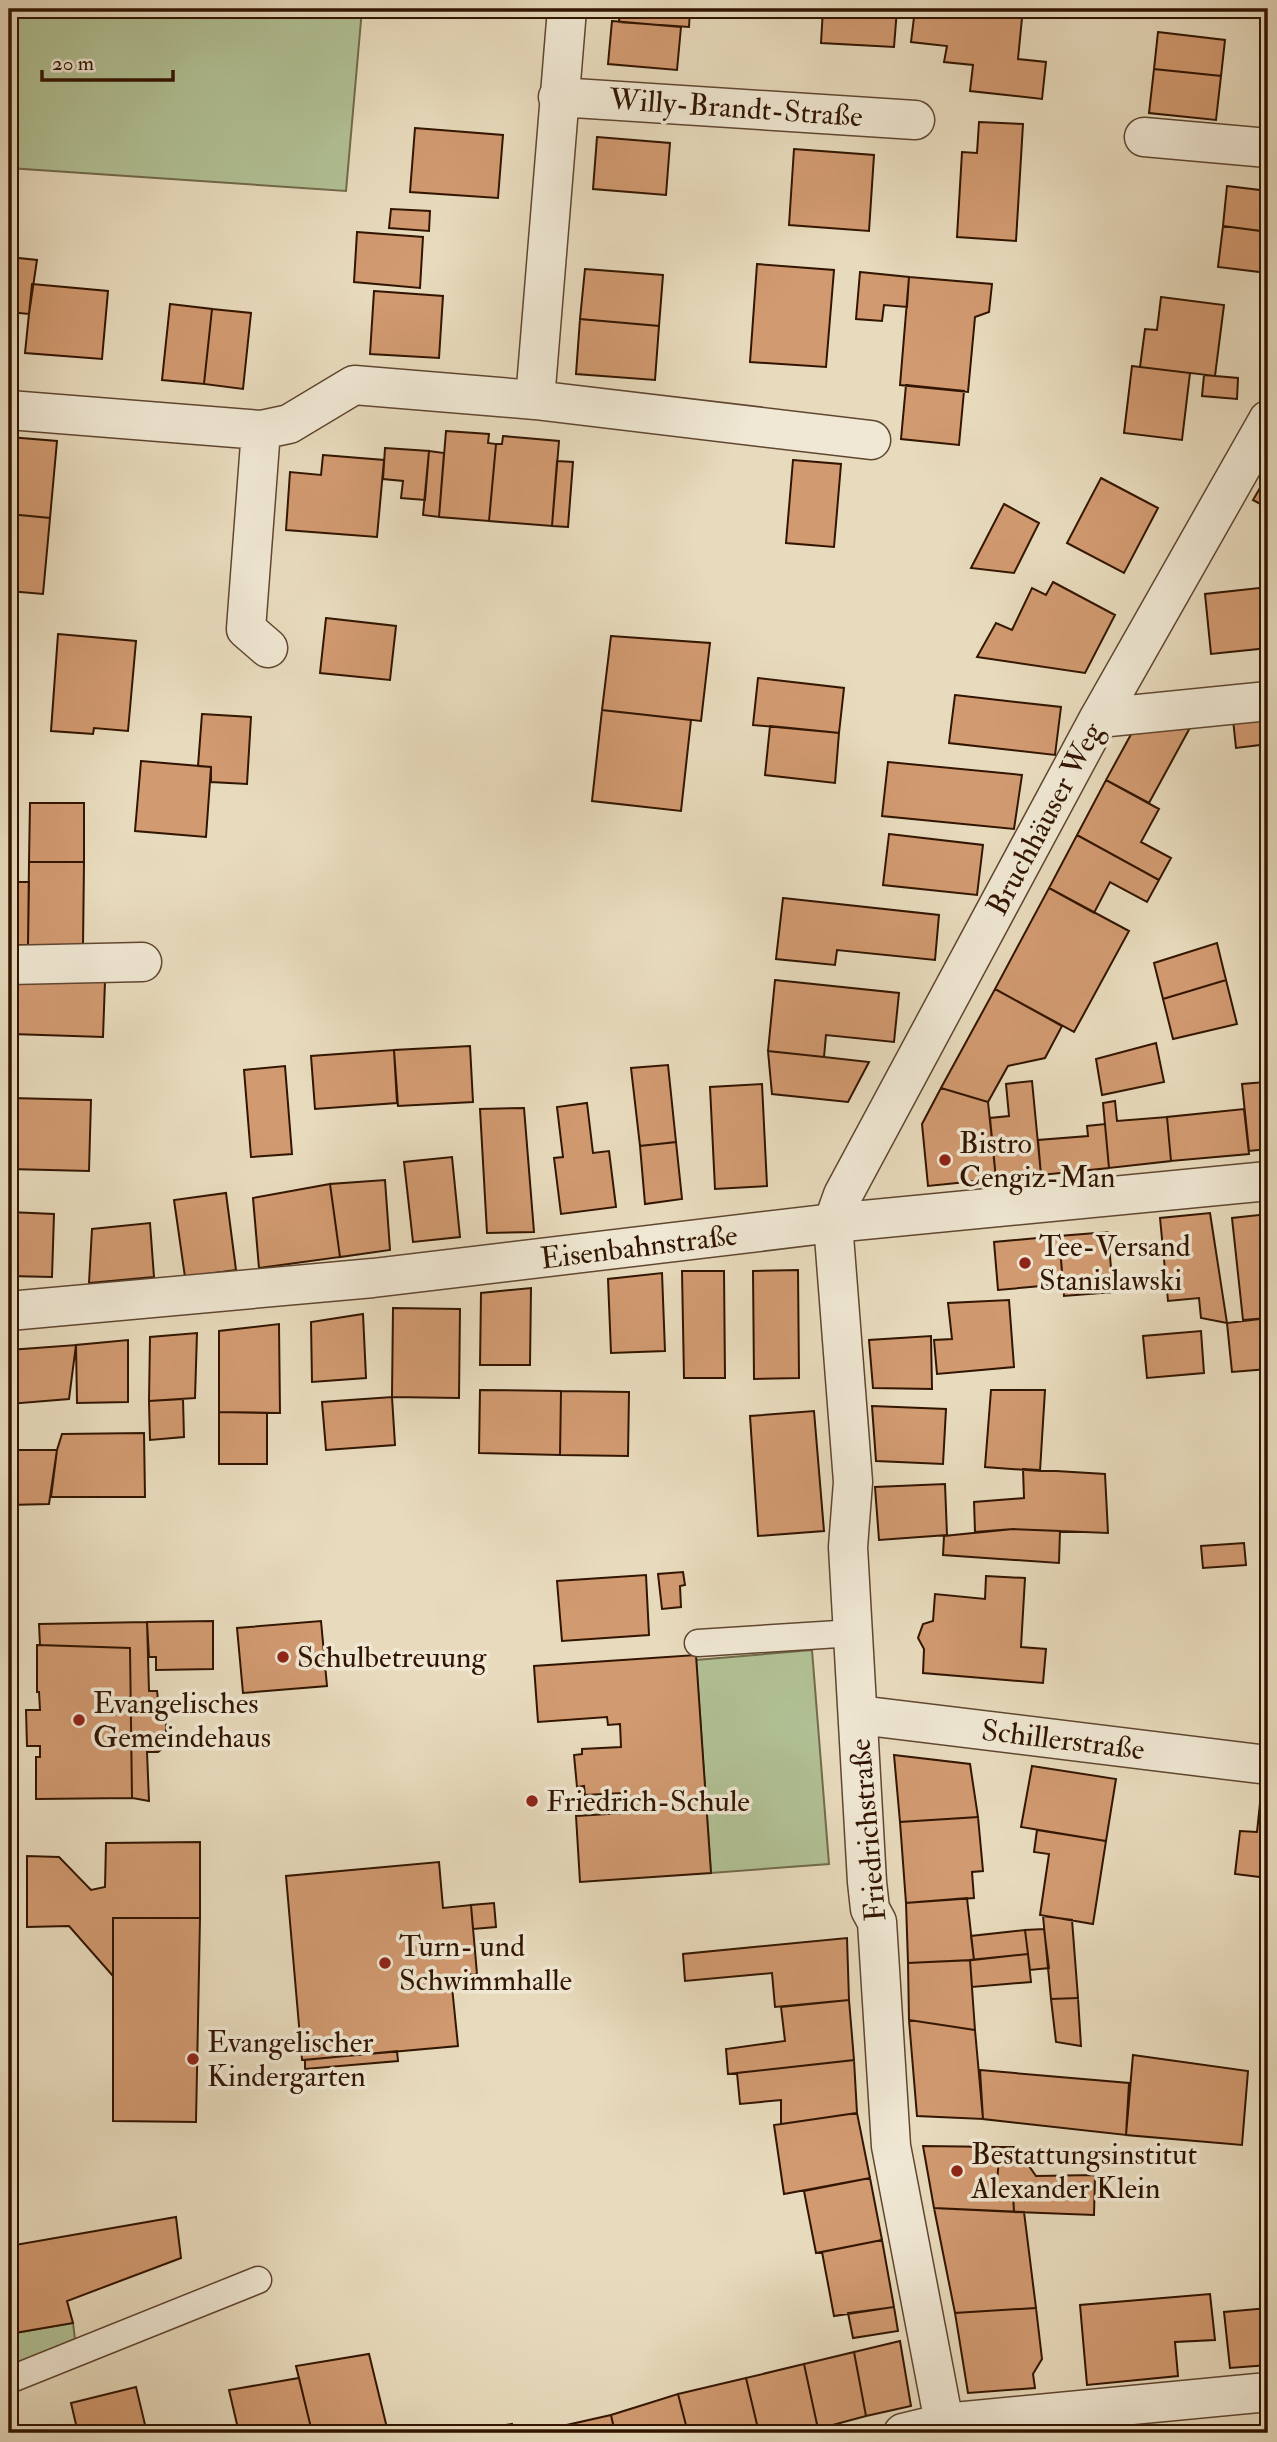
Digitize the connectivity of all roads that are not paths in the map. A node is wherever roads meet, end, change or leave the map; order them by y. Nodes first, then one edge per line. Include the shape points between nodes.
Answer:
1 (567, 9) edge
2 (558, 96) junction
3 (915, 120) dead end
4 (1144, 137) dead end
5 (1268, 148) edge
6 (535, 400) junction
7 (9, 410) edge
8 (1268, 420) edge
9 (261, 430) junction
10 (872, 440) dead end
11 (268, 648) dead end
12 (1268, 701) edge
13 (1099, 718) junction
14 (142, 962) dead end
15 (9, 965) edge
16 (1268, 1181) edge
17 (833, 1223) junction
18 (9, 1311) edge
19 (854, 1633) junction
20 (698, 1643) dead end
21 (859, 1715) junction
22 (1268, 1765) edge
23 (258, 2280) dead end
24 (9, 2380) edge
25 (1265, 2400) edge
26 (945, 2428) edge
27 (903, 2433) edge

1 - 2 street
2 - 3 street, Willy-Brandt-Straße
2 - 6 street
4 - 5 street
6 - 9 street via 354,385 289,424
6 - 10 street
7 - 9 street
8 - 13 street, Bruchhäuser Weg
9 - 11 street via 246,629
12 - 13 street
13 - 17 street, Bruchhäuser Weg via 843,1195
14 - 15 street
16 - 17 street, Eisenbahnstraße
17 - 18 street, Eisenbahnstraße via 373,1278
17 - 19 street, Friedrichstraße via 853,1482 848,1547
19 - 20 lane
19 - 21 street, Friedrichstraße
21 - 22 street, Schillerstraße
21 - 26 street, Friedrichstraße via 867,1882 870,1909 877,1922 891,2146
23 - 24 lane
25 - 26 street
26 - 27 street

